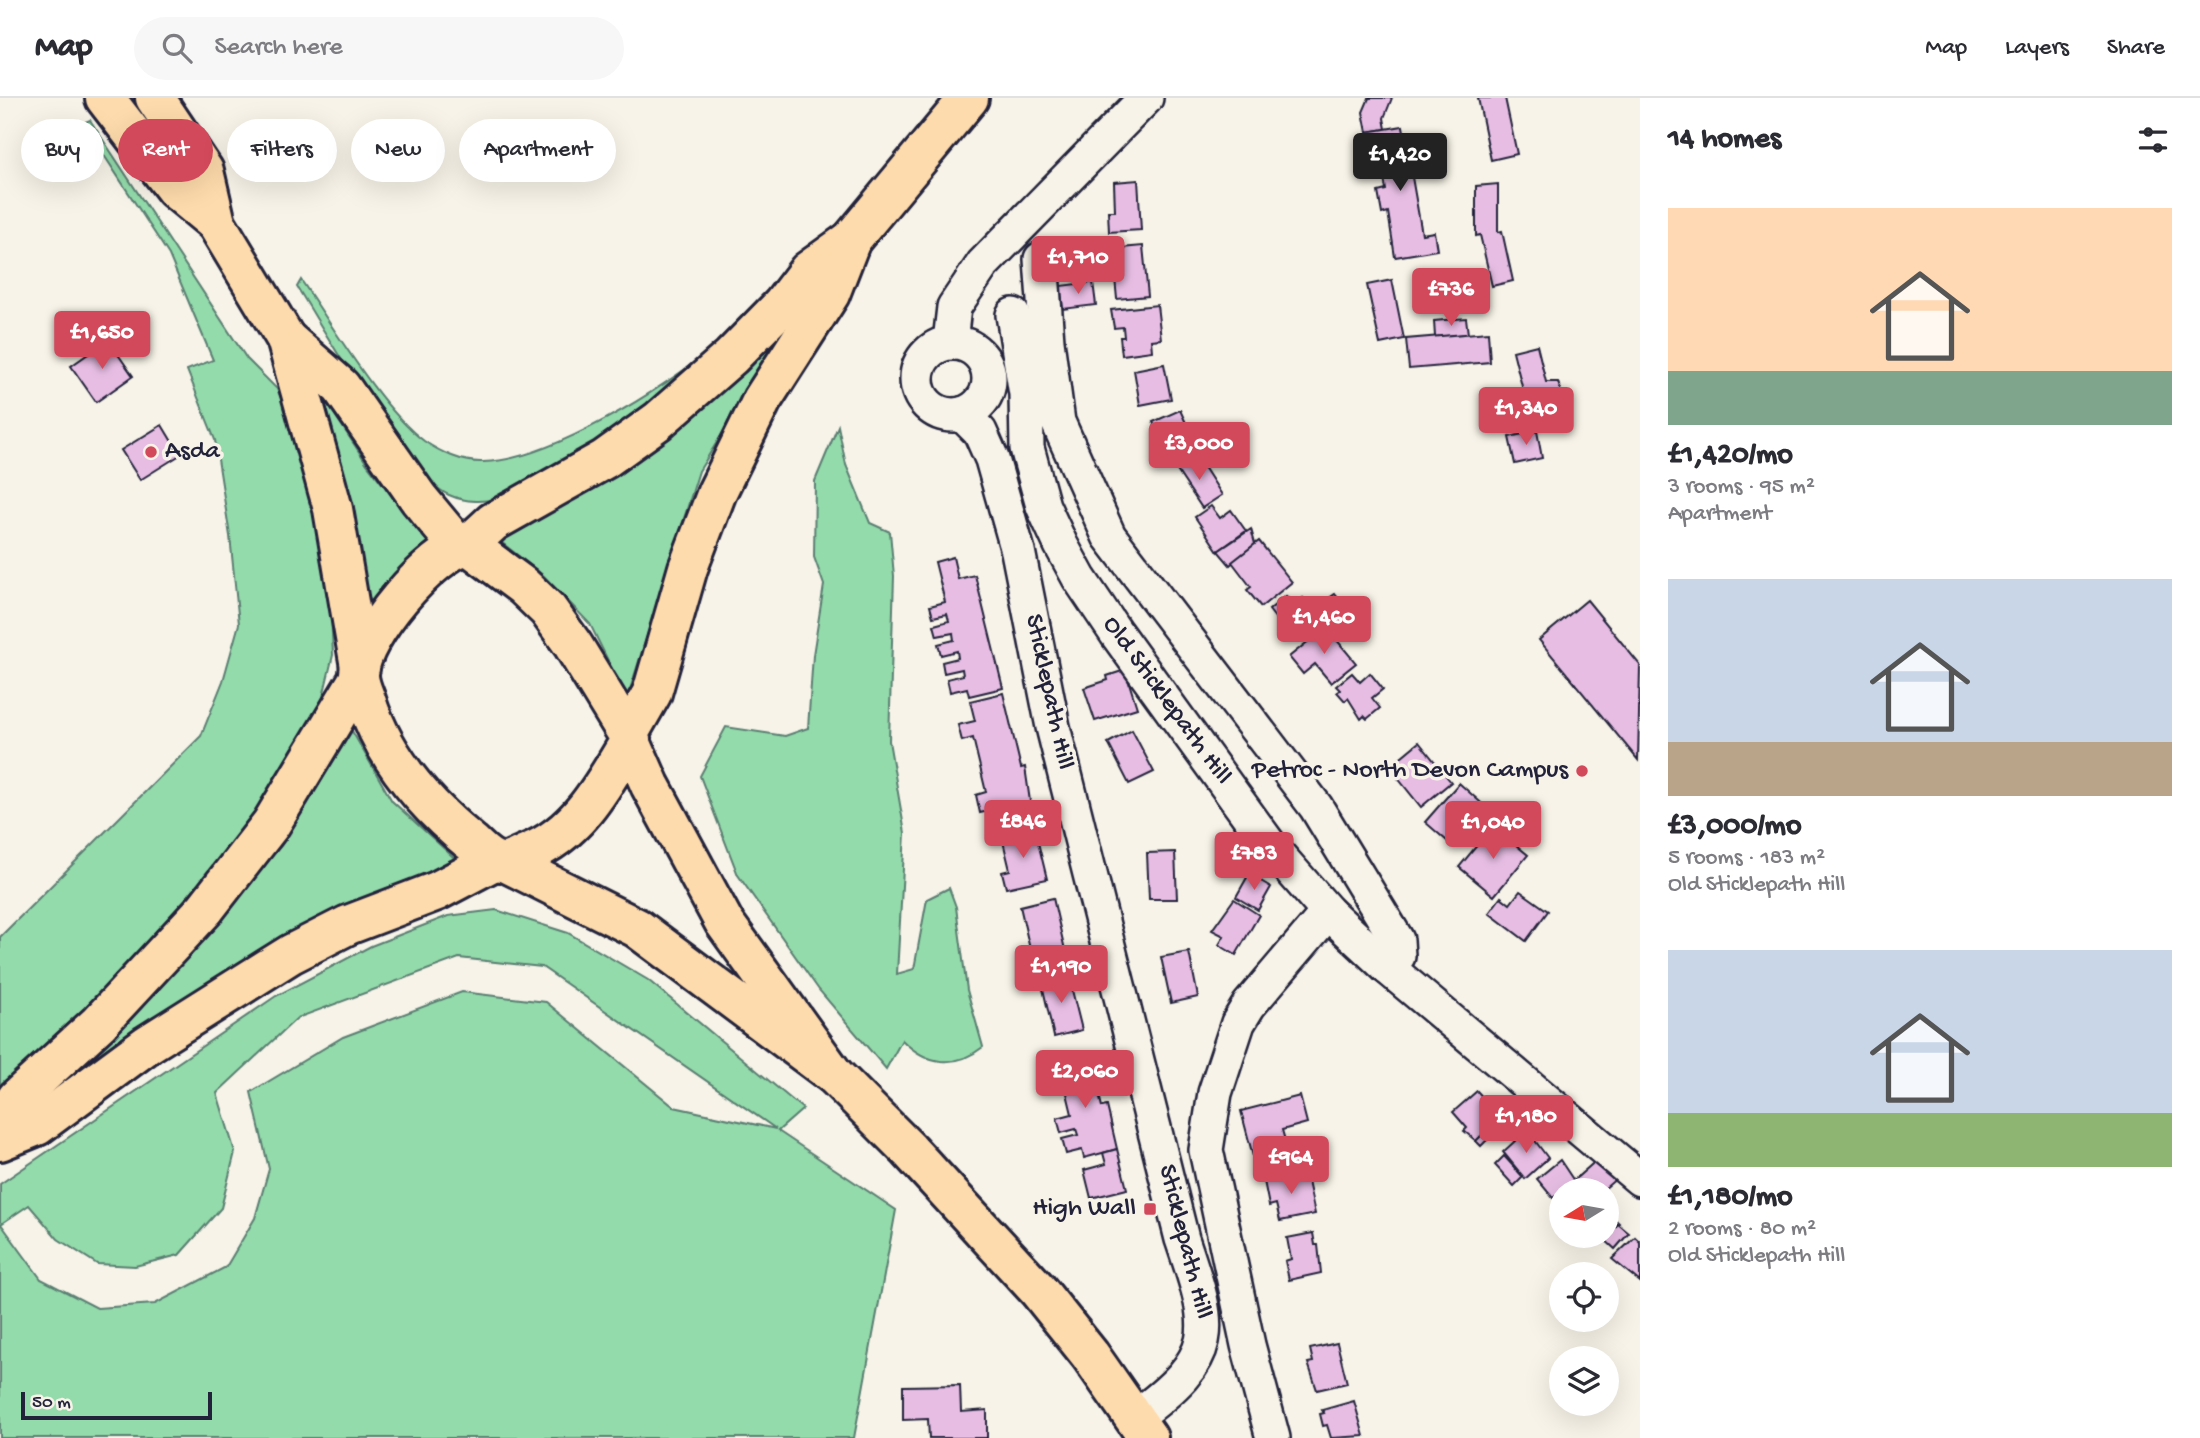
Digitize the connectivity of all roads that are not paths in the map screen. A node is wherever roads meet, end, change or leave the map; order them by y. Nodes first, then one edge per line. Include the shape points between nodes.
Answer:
1 (105, 98) edge
2 (155, 98) edge
3 (969, 98) edge
4 (1146, 98) edge
5 (215, 223) junction
6 (851, 240) junction
7 (1041, 259) dead end
8 (1013, 315) dead end
9 (286, 340) junction
10 (950, 342) junction
11 (961, 414) junction
12 (463, 546) junction
13 (359, 673) junction
14 (629, 738) junction
15 (499, 862) junction
16 (1328, 912) junction
17 (1388, 968) junction
18 (834, 1075) junction
19 (0, 1122) edge
20 (0, 1141) edge
21 (1640, 1179) edge
22 (1141, 1428) edge
23 (1273, 1438) edge

1 - 5 main road via 175,190
2 - 5 main road via 204,172
3 - 6 main road
4 - 10 street via 983,264 954,307
5 - 9 main road
6 - 12 main road via 808,271 731,357 657,421 605,459 493,522
6 - 14 main road via 830,294 762,400 717,492 688,568 652,694
7 - 17 street via 1058,422 1109,536 1316,807 1397,940 1398,956
8 - 16 street, Old Sticklepath Hill via 1033,477 1067,556 1116,634 1263,835
9 - 12 main road via 341,387 419,499
9 - 13 main road via 333,509
10 - 11 street via 979,354 989,374 985,396 974,409
10 - 11 street via 922,361 919,391 937,412
11 - 22 street, Sticklepath Hill via 980,432 992,459 1018,551 1053,727 1182,1239 1202,1298 1205,1339 1200,1350
12 - 13 main road via 427,569 387,613
12 - 14 main road via 523,586 548,610
13 - 15 main road via 376,732 421,797
13 - 19 main road via 271,824 205,909 107,1014 17,1098
14 - 15 main road via 584,812 551,844
14 - 18 main road via 724,922
15 - 18 main road via 637,928
15 - 20 main road via 291,954 148,1044 37,1126
16 - 17 street, Old Sticklepath Hill
16 - 23 street via 1238,1023 1215,1093 1206,1150
17 - 21 street, Old Sticklepath Hill
18 - 22 main road via 1038,1290

